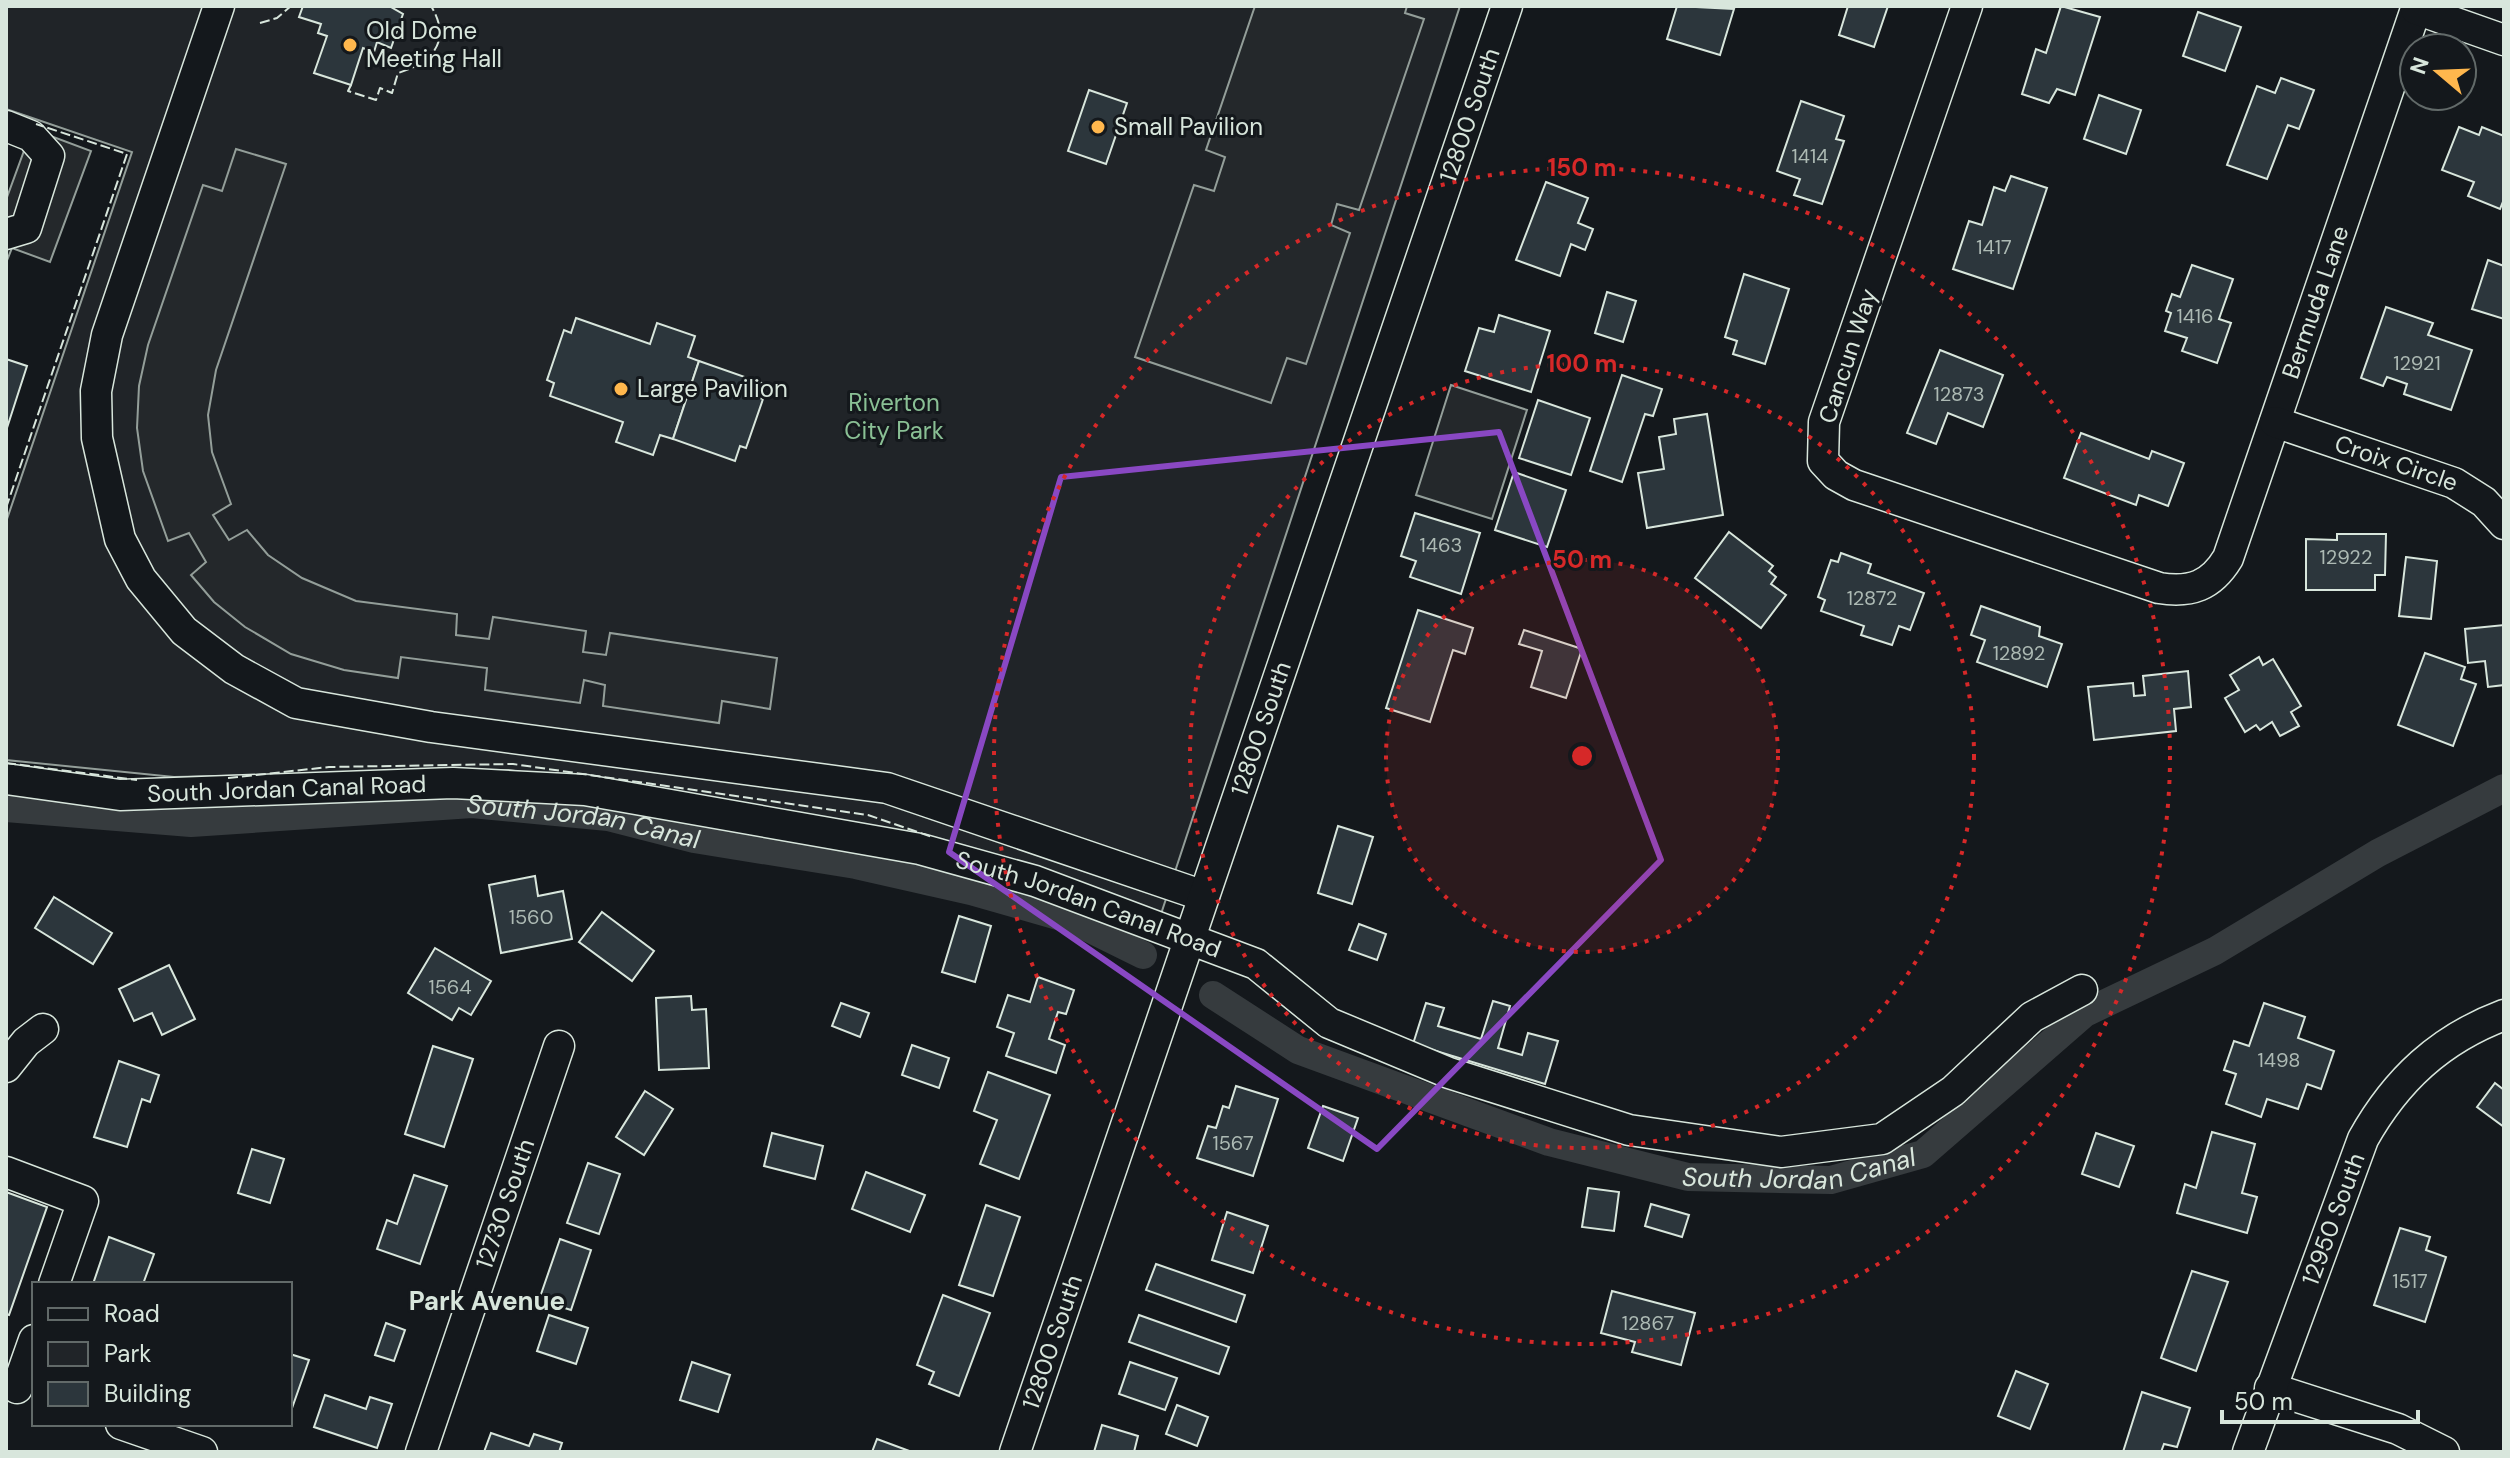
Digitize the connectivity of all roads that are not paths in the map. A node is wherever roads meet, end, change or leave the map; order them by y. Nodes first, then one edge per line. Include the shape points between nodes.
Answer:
1 (219, 6) edge
2 (1507, 6) edge
3 (1967, 6) edge
4 (2417, 8) edge
5 (2504, 40) edge
6 (6, 126) edge
7 (6, 234) edge
8 (2275, 422) junction
9 (2504, 524) edge
10 (2200, 587) joint
11 (6, 779) edge
12 (1204, 896) junction
13 (1189, 941) junction
14 (2082, 990) dead end
15 (2504, 1015) edge
16 (43, 1029) dead end
17 (559, 1046) dead end
18 (6, 1067) edge
19 (6, 1172) edge
20 (55, 1282) edge
21 (32, 1347) edge
22 (2270, 1388) junction
23 (19, 1389) edge
24 (127, 1426) edge
25 (202, 1452) edge
26 (421, 1452) edge
27 (1015, 1452) edge
28 (2248, 1452) edge
29 (2444, 1452) edge

1 - 12 street via 107,335 96,391 101,464 120,539 141,579 184,631 234,669 296,703 431,727 887,788
2 - 12 street, 12800 South
3 - 10 street, Cancun Way via 1824,422 1823,461 1854,485 2159,588
4 - 5 street
4 - 8 street, Bermuda Lane
6 - 7 street via 31,136 49,156 26,228
8 - 9 street, Croix Circle via 2454,483 2484,502
8 - 10 street, Bermuda Lane via 2228,558 2217,576
11 - 13 street, South Jordan Canal Road via 120,795 453,783 585,790 920,849 1035,881
12 - 13 street, 12800 South
13 - 14 street, South Jordan Canal Road via 1256,964 1329,1023 1449,1073 1629,1130 1781,1152 1882,1139 1953,1091 2032,1017
13 - 27 street, 12800 South
15 - 22 street, 12950 South via 2439,1048 2382,1104 2363,1139
16 - 18 street
17 - 26 street, 12730 South
19 - 20 street via 83,1201
21 - 23 street
22 - 28 street, 12950 South
22 - 29 street via 2398,1429
24 - 25 street

